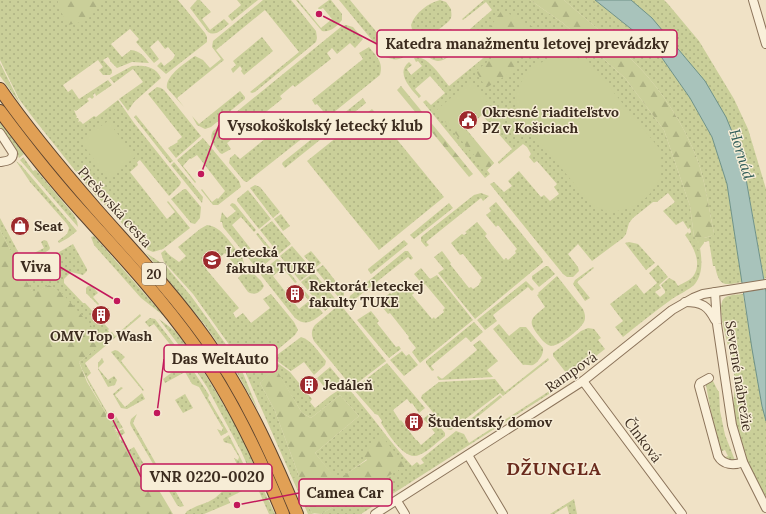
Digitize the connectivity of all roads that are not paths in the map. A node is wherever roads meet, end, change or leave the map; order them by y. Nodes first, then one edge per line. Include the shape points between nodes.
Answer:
1 (753, 0) edge
2 (766, 44) edge
3 (0, 88) edge
4 (0, 111) edge
5 (0, 133) edge
6 (0, 162) edge
7 (766, 284) edge
8 (715, 292) junction
9 (684, 302) junction
10 (717, 324) junction
11 (709, 378) dead end
12 (583, 381) junction
13 (468, 455) junction
14 (743, 462) junction
15 (397, 500) junction
16 (766, 508) edge
17 (283, 514) edge
18 (297, 514) edge
19 (375, 514) edge
20 (405, 514) edge
21 (503, 514) edge
22 (682, 514) edge

1 - 2 street
3 - 18 highway, Prešovská cesta / 20 via 59,166 158,278 205,338 231,377 255,421
4 - 17 highway, Prešovská cesta / 20 via 42,166 152,291 196,346 243,424
5 - 6 street via 13,152 10,160
7 - 8 street, Rampová
8 - 9 street, Rampová
8 - 10 street, Severné nábrežie
9 - 10 street via 695,302 706,307
9 - 12 street, Rampová
10 - 14 street, Severné nábrežie via 732,425
11 - 14 street via 699,386 718,456 720,460 732,465
12 - 13 street, Rampová
12 - 22 street, Člnková
13 - 15 street, Rampová
13 - 21 street
14 - 16 street, Severné nábrežie
15 - 19 street, Rampová
15 - 20 street

